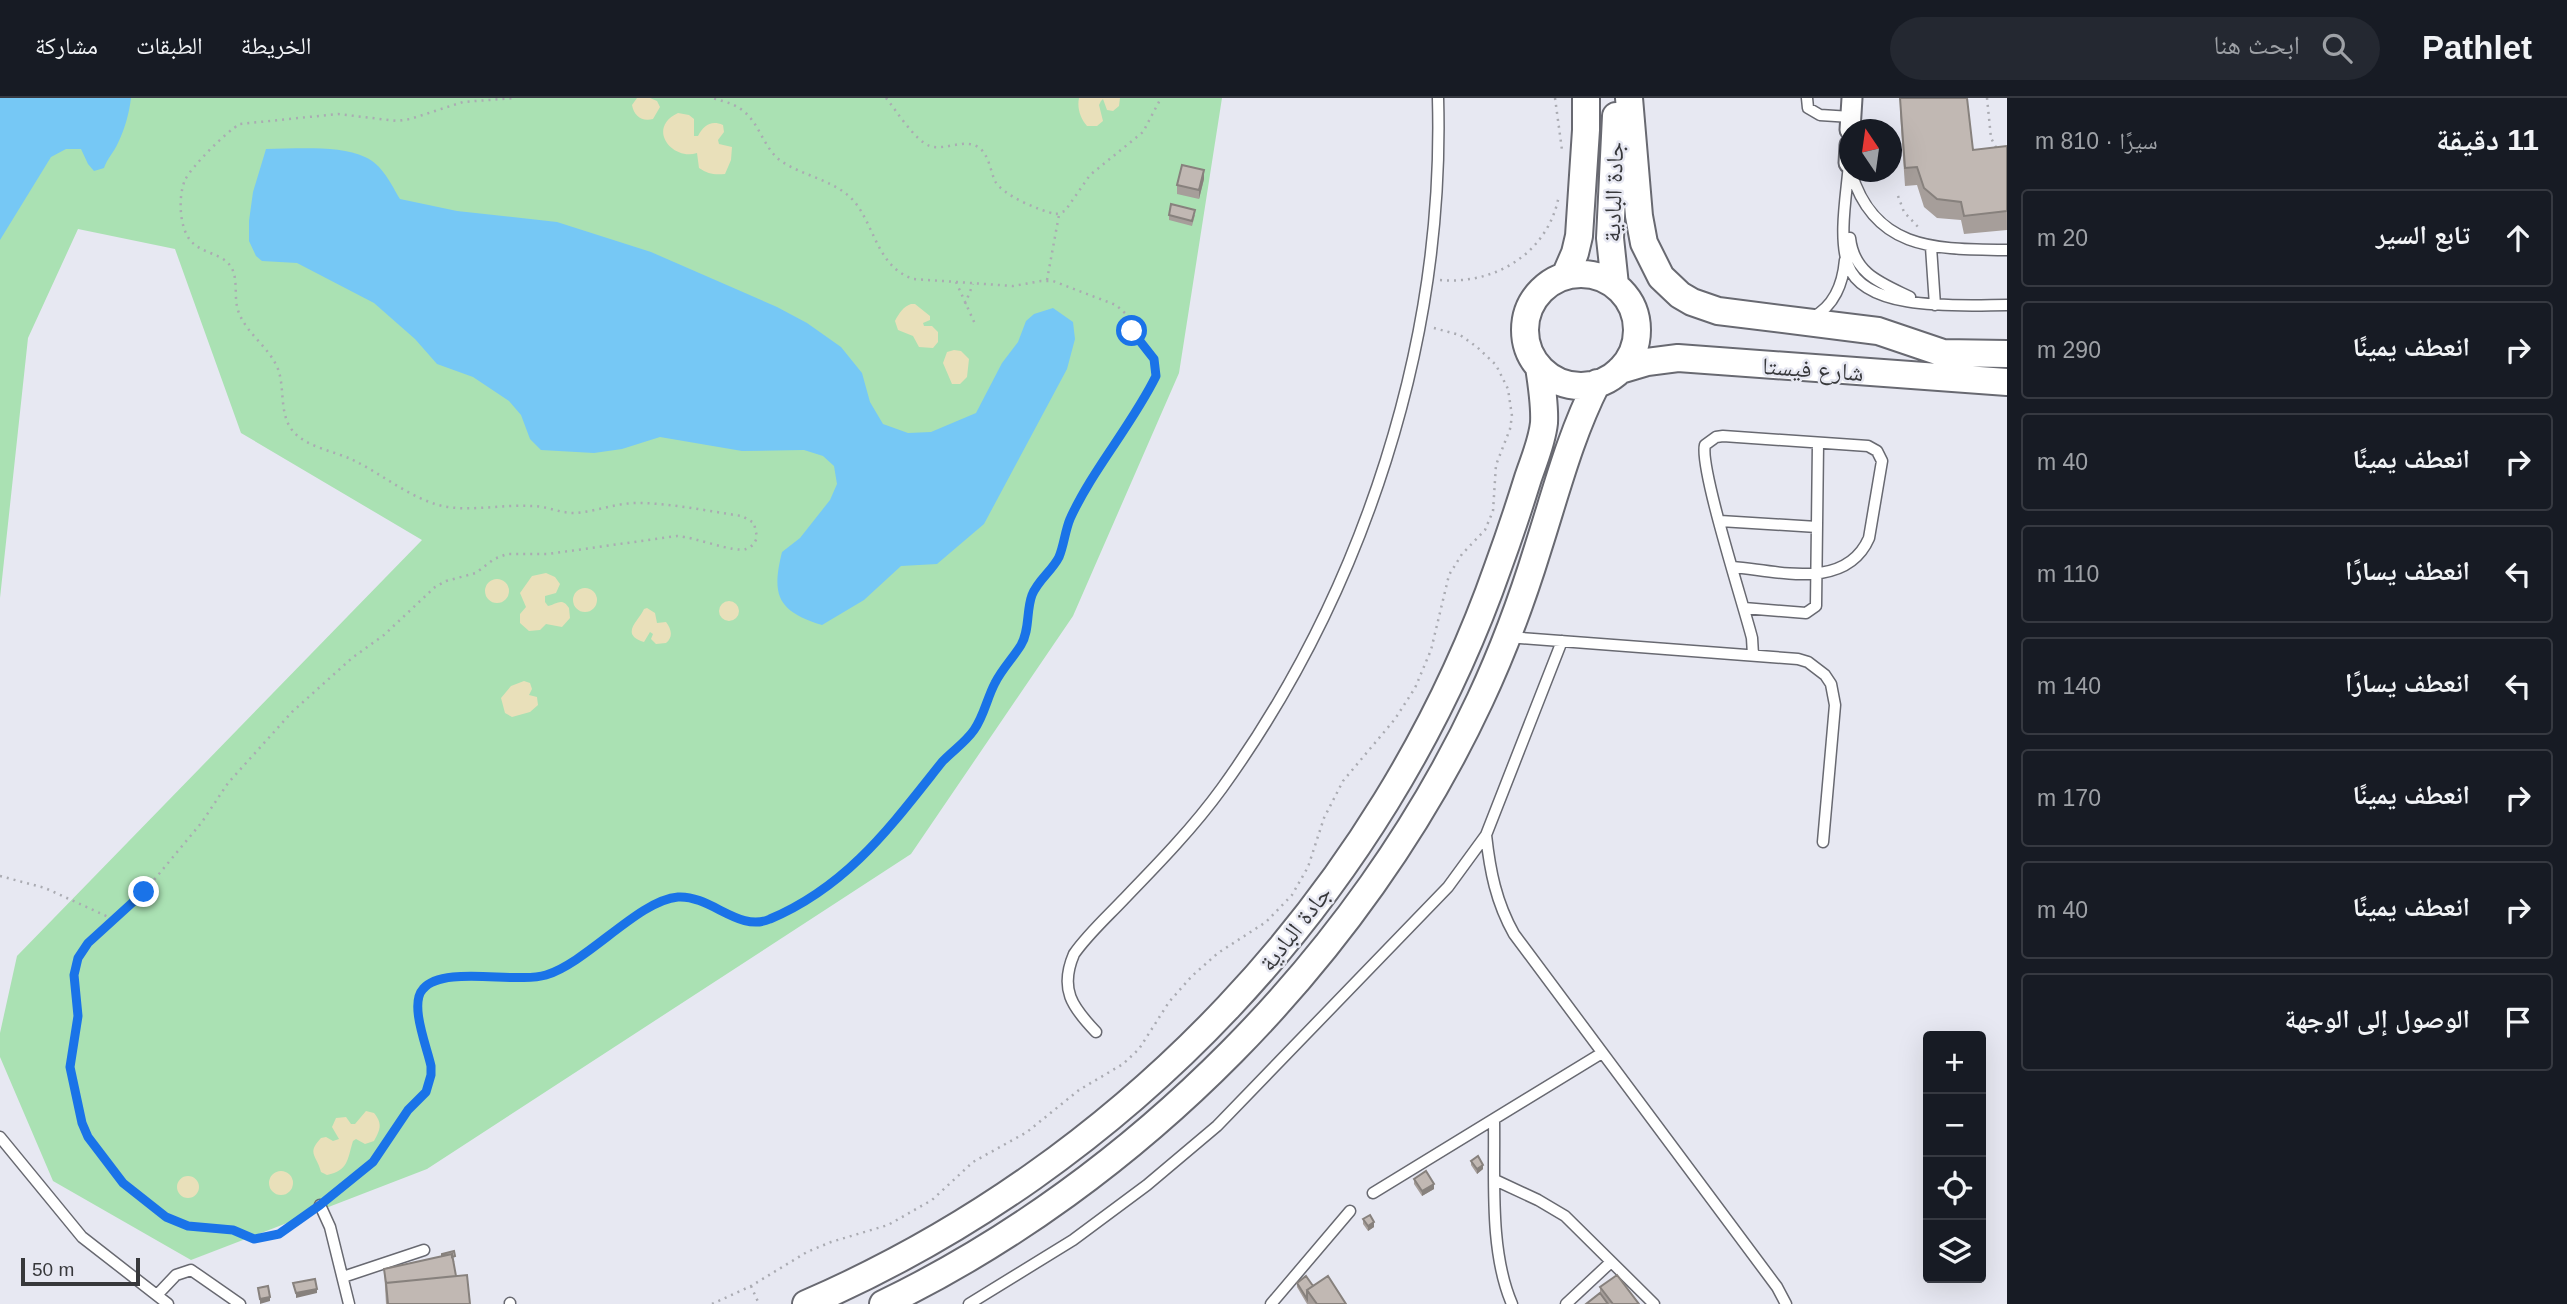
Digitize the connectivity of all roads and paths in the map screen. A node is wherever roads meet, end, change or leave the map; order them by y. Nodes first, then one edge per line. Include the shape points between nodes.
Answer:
1 (515, 98) edge
2 (712, 98) edge
3 (886, 98) edge
4 (1161, 98) edge
5 (1438, 98) edge
6 (1555, 98) edge
7 (1586, 98) edge
8 (1616, 98) edge
9 (1629, 98) edge
10 (1807, 98) edge
11 (1987, 98) edge
12 (1851, 115) edge
13 (2003, 155) edge
14 (1562, 159) dead end
15 (1848, 182) edge
16 (1855, 182) edge
17 (1561, 185) dead end
18 (1898, 197) dead end
19 (1846, 203) junction
20 (1059, 214) junction
21 (1927, 235) dead end
22 (1931, 247) junction
23 (2007, 250) edge
24 (1845, 253) junction
25 (1565, 276) junction
26 (1428, 279) junction
27 (1047, 280) junction
28 (955, 282) junction
29 (974, 283) junction
30 (1615, 285) junction
31 (1923, 303) junction
32 (965, 304) junction
33 (1936, 305) junction
34 (2007, 305) edge
35 (1803, 321) junction
36 (975, 324) dead end
37 (1419, 326) junction
38 (2007, 354) edge
39 (1539, 368) junction
40 (1608, 377) junction
41 (2007, 382) edge
42 (1818, 444) junction
43 (1720, 521) junction
44 (1817, 527) junction
45 (1733, 567) junction
46 (1817, 574) junction
47 (1744, 608) junction
48 (1507, 637) junction
49 (1562, 641) junction
50 (1753, 655) junction
51 (1486, 835) junction
52 (1823, 842) dead end
53 (0, 876) edge
54 (115, 920) junction
55 (1096, 1032) dead end
56 (1602, 1053) junction
57 (1494, 1120) junction
58 (0, 1137) edge
59 (1495, 1180) junction
60 (1373, 1193) dead end
61 (320, 1205) junction
62 (1350, 1211) dead end
63 (424, 1250) dead end
64 (1611, 1262) junction
65 (343, 1277) junction
66 (751, 1286) junction
67 (158, 1294) junction
68 (169, 1304) edge
69 (240, 1304) edge
70 (349, 1304) edge
71 (712, 1304) edge
72 (759, 1304) edge
73 (806, 1304) edge
74 (883, 1304) edge
75 (969, 1304) edge
76 (1271, 1304) edge
77 (1512, 1304) edge
78 (1566, 1304) edge
79 (1654, 1304) edge
80 (1786, 1304) edge

1 - 54 path via 463,102 411,120 338,114 240,124 229,130 187,177 184,229 196,246 231,267 240,317 274,360 286,418 296,435 307,442 440,505 537,506 575,513 647,503 746,517 757,527 755,541 738,550 677,536 548,554 514,553 494,559 476,573 441,584 292,712 228,783 144,892
2 - 28 path via 748,114 779,159 852,199 879,249 905,275
3 - 20 path via 923,143 978,147 1002,190
4 - 20 path via 1143,132 1085,180
5 - 26 lane
6 - 14 path
7 - 25 street, جادة البادية via 1580,228
8 - 30 street, جادة البادية via 1610,238
9 - 35 street via 1641,231 1661,277 1680,295 1704,307
10 - 12 lane via 1808,108 1815,114
11 - 13 path via 1991,138
15 - 19 lane
16 - 22 lane via 1878,220
17 - 26 path via 1558,205 1545,232 1525,256 1469,280
18 - 21 path via 1904,212
19 - 24 lane
19 - 31 lane via 1852,248 1860,268 1877,282
20 - 27 path
22 - 23 lane
22 - 33 lane
24 - 31 lane via 1852,273 1866,288
24 - 35 lane via 1844,273 1832,301
25 - 30 street via 1591,274
25 - 39 street via 1541,290 1527,314 1526,342
26 - 37 lane
27 - 29 path via 1016,286
27 - 61 path via 1120,308 1133,334 1154,359 1156,376 1070,519 1059,556 1031,597 1024,639 996,682 973,731 850,870 772,919 752,922 700,900 669,898 549,974 527,979 446,978 425,986 417,1006 431,1066 426,1092 365,1171
28 - 29 path
28 - 32 path
29 - 32 path
30 - 40 street via 1631,304 1637,328 1632,353
31 - 33 lane
32 - 36 path
33 - 34 lane
35 - 38 street via 1878,331 1943,353
37 - 55 lane via 1372,506 1290,678 1213,799 1074,954 1067,974 1069,995
37 - 66 path via 1450,331 1469,340 1496,365 1508,389 1512,416 1496,465 1493,511 1485,530 1449,575 1431,650 1415,688 1343,781 1292,895 1266,922 1192,976 1124,1064 1079,1090 1027,1132 973,1162 918,1209 888,1225 807,1252
39 - 40 street via 1566,384 1587,386
39 - 73 street, جادة البادية via 1544,403 1541,440 1487,598 1408,762 1313,910 1265,969 1187,1051 1092,1134 936,1239
40 - 41 street, شارع فيستا via 1647,362 1678,358
40 - 48 street, جادة البادية via 1574,430
42 - 43 lane via 1723,436 1710,440 1703,452
42 - 44 lane
42 - 46 lane via 1868,446 1878,451 1882,461 1865,548 1849,564
43 - 44 lane
43 - 45 lane
44 - 46 lane
45 - 46 lane
45 - 47 lane
46 - 47 lane via 1817,602 1809,612
47 - 50 lane
48 - 49 lane
48 - 74 street, جادة البادية via 1447,764 1411,825 1330,940 1236,1047 1185,1096 1076,1186 1018,1227
49 - 50 lane
49 - 51 lane
50 - 52 lane via 1808,662 1831,684 1835,705
51 - 56 lane via 1502,913
51 - 75 lane via 1431,906 1217,1126 1073,1240
53 - 54 path via 45,888
54 - 61 path via 82,950 74,975 78,1016 70,1067 88,1137 123,1183 166,1217 188,1226 265,1238 279,1234
56 - 57 lane
56 - 80 lane
57 - 59 lane
57 - 60 lane
58 - 67 lane via 82,1237
59 - 64 lane via 1565,1216
59 - 77 lane via 1499,1263
61 - 65 lane
62 - 76 lane
63 - 65 lane
64 - 78 lane
64 - 79 lane
65 - 70 lane
66 - 71 path
66 - 72 path
67 - 68 lane
67 - 69 lane via 176,1275 191,1270

